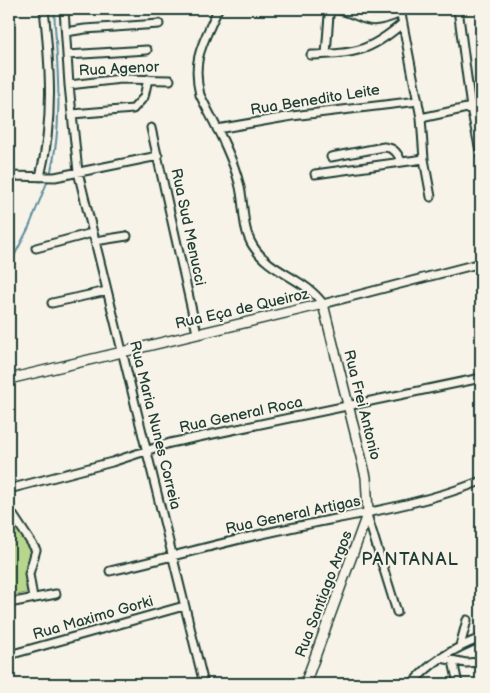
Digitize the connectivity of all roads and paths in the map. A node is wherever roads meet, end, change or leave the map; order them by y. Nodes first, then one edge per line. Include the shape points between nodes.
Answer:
1 (44, 9) edge
2 (64, 9) edge
3 (218, 9) edge
4 (458, 9) edge
5 (400, 11) edge
6 (403, 23) junction
7 (159, 24) dead end
8 (66, 32) junction
9 (146, 50) dead end
10 (326, 54) junction
11 (66, 55) junction
12 (311, 55) dead end
13 (148, 79) junction
14 (170, 80) dead end
15 (69, 86) junction
16 (418, 101) junction
17 (481, 105) edge
18 (470, 108) junction
19 (72, 114) junction
20 (421, 118) junction
21 (152, 128) dead end
22 (217, 129) junction
23 (158, 156) junction
24 (481, 156) edge
25 (331, 157) dead end
26 (424, 159) junction
27 (401, 161) junction
28 (78, 172) junction
29 (314, 174) dead end
30 (9, 176) edge
31 (43, 177) junction
32 (431, 197) dead end
33 (92, 233) junction
34 (127, 236) dead end
35 (95, 241) junction
36 (36, 248) dead end
37 (481, 262) edge
38 (107, 291) junction
39 (52, 303) dead end
40 (323, 304) junction
41 (197, 333) junction
42 (122, 352) junction
43 (481, 378) edge
44 (9, 379) edge
45 (348, 407) junction
46 (148, 450) junction
47 (481, 481) edge
48 (9, 489) edge
49 (9, 509) edge
50 (368, 515) junction
51 (173, 557) junction
52 (110, 571) dead end
53 (56, 594) dead end
54 (33, 598) junction
55 (9, 603) edge
56 (184, 606) junction
57 (397, 612) dead end
58 (467, 620) dead end
59 (481, 638) edge
60 (460, 646) junction
61 (9, 655) edge
62 (440, 658) junction
63 (453, 662) junction
64 (481, 662) edge
65 (204, 684) edge
66 (305, 684) edge
67 (412, 684) edge
68 (458, 684) edge

1 - 31 street via 51,97
2 - 8 street, Rua Maria Nunes Correia
3 - 22 street via 200,49 196,71 200,95
4 - 18 street
5 - 6 street
5 - 10 street via 372,22 333,9 329,15
6 - 10 street via 367,49
6 - 16 street
7 - 8 street
8 - 11 street, Rua Maria Nunes Correia
9 - 11 street
10 - 12 street
11 - 15 street, Rua Maria Nunes Correia
13 - 14 street, Rua Agenor
13 - 15 street, Rua Agenor
13 - 19 street via 144,97 133,109
15 - 19 street, Rua Maria Nunes Correia
16 - 20 street
16 - 22 street, Rua Benedito Leite via 292,116
17 - 18 street
18 - 20 street
18 - 24 street
19 - 28 street, Rua Maria Nunes Correia
20 - 26 street
21 - 23 street, Rua Sud Menucci
22 - 40 street via 239,184 244,225 252,244 266,261 313,291
23 - 28 street
23 - 41 street, Rua Sud Menucci
25 - 27 street via 384,147 397,152
26 - 27 street
26 - 32 street
27 - 29 street
28 - 31 street
28 - 33 street, Rua Maria Nunes Correia
30 - 31 street
33 - 35 street, Rua Maria Nunes Correia
33 - 36 street
34 - 35 street
35 - 38 street, Rua Maria Nunes Correia
37 - 40 street, Rua Eça de Queiroz
38 - 39 street
38 - 42 street, Rua Maria Nunes Correia
40 - 41 street, Rua Eça de Queiroz
40 - 45 street, Rua Frei Antonio
41 - 42 street, Rua Eça de Queiroz
42 - 44 street, Rua Eça de Queiroz
42 - 46 street, Rua Maria Nunes Correia
43 - 45 street, Rua General Roca
45 - 46 street, Rua General Roca
45 - 50 street, Rua Frei Antonio via 366,477
46 - 48 street, Rua General Roca
46 - 51 street, Rua Maria Nunes Correia
47 - 50 street, Rua General Artigas
49 - 54 street via 36,550 29,574
50 - 51 street, Rua General Artigas via 268,533
50 - 57 street, Rua Frei Antonio
50 - 66 street, Rua Santiago Argos
51 - 52 street, Rua General Artigas
51 - 56 street, Rua Maria Nunes Correia
53 - 54 street
54 - 55 street
56 - 61 street, Rua Maximo Gorki
56 - 65 street, Rua Maria Nunes Correia
58 - 60 street
59 - 60 street
60 - 62 street
62 - 63 street
62 - 67 street
63 - 64 street
63 - 68 street

